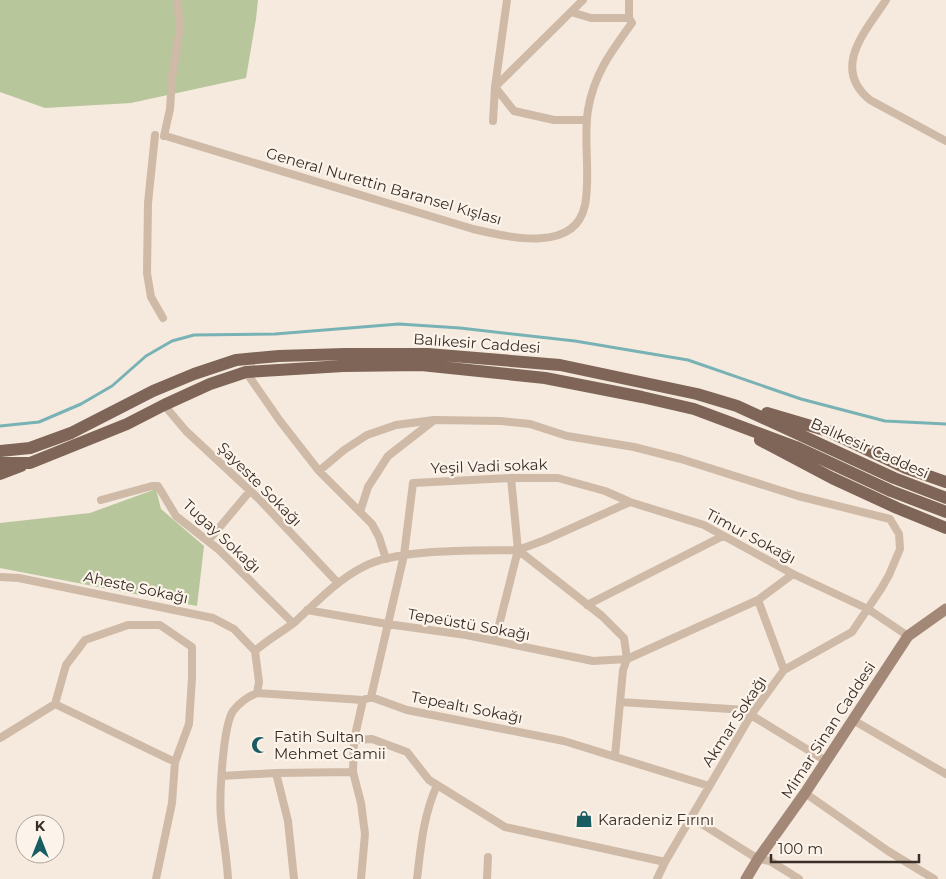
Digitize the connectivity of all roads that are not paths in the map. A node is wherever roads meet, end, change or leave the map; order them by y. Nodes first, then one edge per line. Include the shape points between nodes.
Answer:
1 (177, 0) edge
2 (507, 0) edge
3 (583, 0) edge
4 (629, 0) edge
5 (886, 0) edge
6 (571, 12) junction
7 (629, 18) junction
8 (495, 87) junction
9 (587, 120) junction
10 (493, 121) dead end
11 (155, 135) dead end
12 (946, 141) edge
13 (163, 318) dead end
14 (246, 372) junction
15 (164, 405) junction
16 (737, 406) junction
17 (434, 420) junction
18 (730, 422) junction
19 (30, 448) junction
20 (0, 451) edge
21 (0, 455) edge
22 (0, 463) edge
23 (30, 463) junction
24 (319, 472) junction
25 (0, 474) edge
26 (511, 478) junction
27 (946, 482) edge
28 (250, 491) junction
29 (946, 498) edge
30 (101, 500) dead end
31 (630, 502) junction
32 (360, 512) junction
33 (946, 512) edge
34 (946, 528) edge
35 (724, 536) junction
36 (208, 541) junction
37 (518, 550) junction
38 (404, 555) junction
39 (386, 560) junction
40 (793, 574) junction
41 (0, 577) edge
42 (338, 583) junction
43 (758, 600) junction
44 (587, 605) junction
45 (868, 609) junction
46 (946, 609) edge
47 (307, 610) junction
48 (293, 623) junction
49 (387, 624) junction
50 (908, 636) junction
51 (495, 641) junction
52 (255, 651) junction
53 (627, 659) junction
54 (784, 670) junction
55 (258, 693) junction
56 (367, 698) junction
57 (620, 702) junction
58 (56, 704) junction
59 (751, 715) junction
60 (853, 720) junction
61 (0, 738) edge
62 (354, 740) junction
63 (615, 756) junction
64 (826, 761) junction
65 (176, 762) junction
66 (352, 772) junction
67 (276, 773) junction
68 (946, 774) edge
69 (222, 776) junction
70 (437, 785) junction
71 (709, 786) junction
72 (805, 793) junction
73 (691, 817) junction
74 (488, 857) dead end
75 (758, 859) junction
76 (664, 862) junction
77 (795, 878) edge
78 (156, 879) edge
79 (228, 879) edge
80 (294, 879) edge
81 (361, 879) edge
82 (417, 879) edge
83 (487, 879) edge
84 (657, 879) edge
85 (746, 879) edge
86 (934, 879) edge

1 - 9 street, General Nurettin Baransel Kışlası via 180,28 166,137 473,229 516,237 548,237 569,231 576,225 585,204
2 - 8 street
3 - 6 street
4 - 7 street, General Nurettin Baransel Kışlası
5 - 12 street via 856,49 851,74 855,84 870,100
6 - 7 street via 591,18
6 - 8 street
7 - 9 street, General Nurettin Baransel Kışlası via 632,23 597,76
8 - 9 street via 514,111 554,120
8 - 10 street
11 - 13 street via 148,203 147,273 151,297
14 - 15 main road, Balıkesir Caddesi
14 - 18 main road, Balıkesir Caddesi via 421,365 545,378 694,409
14 - 24 street
15 - 23 main road, Balıkesir Caddesi via 127,424
15 - 28 street, Şayeste Sokağı via 186,431
16 - 19 main road, Balıkesir Caddesi via 697,394 560,366 428,354 280,356 236,360 194,374 71,433
16 - 27 main road via 828,431 906,468
16 - 29 main road, Balıkesir Caddesi via 894,478
17 - 24 street, Akmar Sokağı via 396,425 367,435
17 - 32 street via 388,456 368,487
17 - 45 street, Akmar Sokağı via 530,424 567,436 681,459 798,496 890,520 899,534 900,549 889,575
18 - 33 main road, Balıkesir Caddesi
18 - 34 main road via 768,446 832,478
19 - 20 main road, Balıkesir Caddesi
19 - 21 main road via 20,453
22 - 23 main road, Balıkesir Caddesi
23 - 25 main road
24 - 32 street
26 - 31 street, Yeşil Vadi sokak via 558,478 606,491
26 - 37 street
26 - 38 street, Yeşil Vadi sokak via 413,483
28 - 36 street
28 - 42 street, Şayeste Sokağı
30 - 36 street, Tugay Sokağı via 158,486 176,516
31 - 35 street, Timur Sokağı via 704,525
31 - 37 street
32 - 39 street via 372,524
35 - 40 street, Timur Sokağı
35 - 44 street
36 - 48 street, Tugay Sokağı
37 - 38 street
37 - 44 street
37 - 51 street
38 - 39 street
38 - 49 street, Yeşil Vadi sokak
39 - 42 street via 364,566
40 - 43 street
40 - 45 street, Timur Sokağı
41 - 52 street, Aheste Sokağı via 28,579 214,618 234,629
42 - 47 street
43 - 53 street
43 - 54 street
44 - 53 street via 624,638
45 - 50 street, Timur Sokağı
45 - 54 street, Akmar Sokağı via 852,632
46 - 50 main road, Mimar Sinan Caddesi
47 - 48 street
47 - 49 street, Tepeüstü Sokağı
48 - 52 street
49 - 51 street, Tepeüstü Sokağı
49 - 56 street, Yeşil Vadi sokak
50 - 60 main road, Mimar Sinan Caddesi
51 - 53 street, Tepeüstü Sokağı via 593,661
52 - 55 street
53 - 57 street
54 - 59 street, Akmar Sokağı
55 - 56 street, Tepealtı Sokağı
55 - 69 street via 243,699 232,713 224,744
56 - 62 street, Yeşil Vadi sokak
56 - 63 street, Tepealtı Sokağı via 406,710 564,740
57 - 59 street via 746,710
57 - 63 street
58 - 61 street
58 - 65 street
58 - 65 street via 66,665 85,640 128,625 160,625 192,648 189,724
59 - 64 street
59 - 71 street, Akmar Sokağı
60 - 64 main road, Mimar Sinan Caddesi
60 - 68 street
62 - 66 street, Yeşil Vadi sokak
62 - 70 street via 372,739 406,752
63 - 71 street, Tepealtı Sokağı
64 - 72 main road, Mimar Sinan Caddesi
65 - 78 street via 172,803
66 - 67 street
66 - 81 street, Yeşil Vadi sokak via 365,834
67 - 69 street
67 - 80 street via 288,821
69 - 79 street via 221,816
70 - 76 street via 505,827
70 - 82 street via 428,806
71 - 73 street, Akmar Sokağı
72 - 75 main road, Mimar Sinan Caddesi
72 - 86 street
73 - 75 street
73 - 76 street, Akmar Sokağı
74 - 83 street
75 - 77 street via 770,861
75 - 85 main road, Mimar Sinan Caddesi
76 - 84 street, Akmar Sokağı

